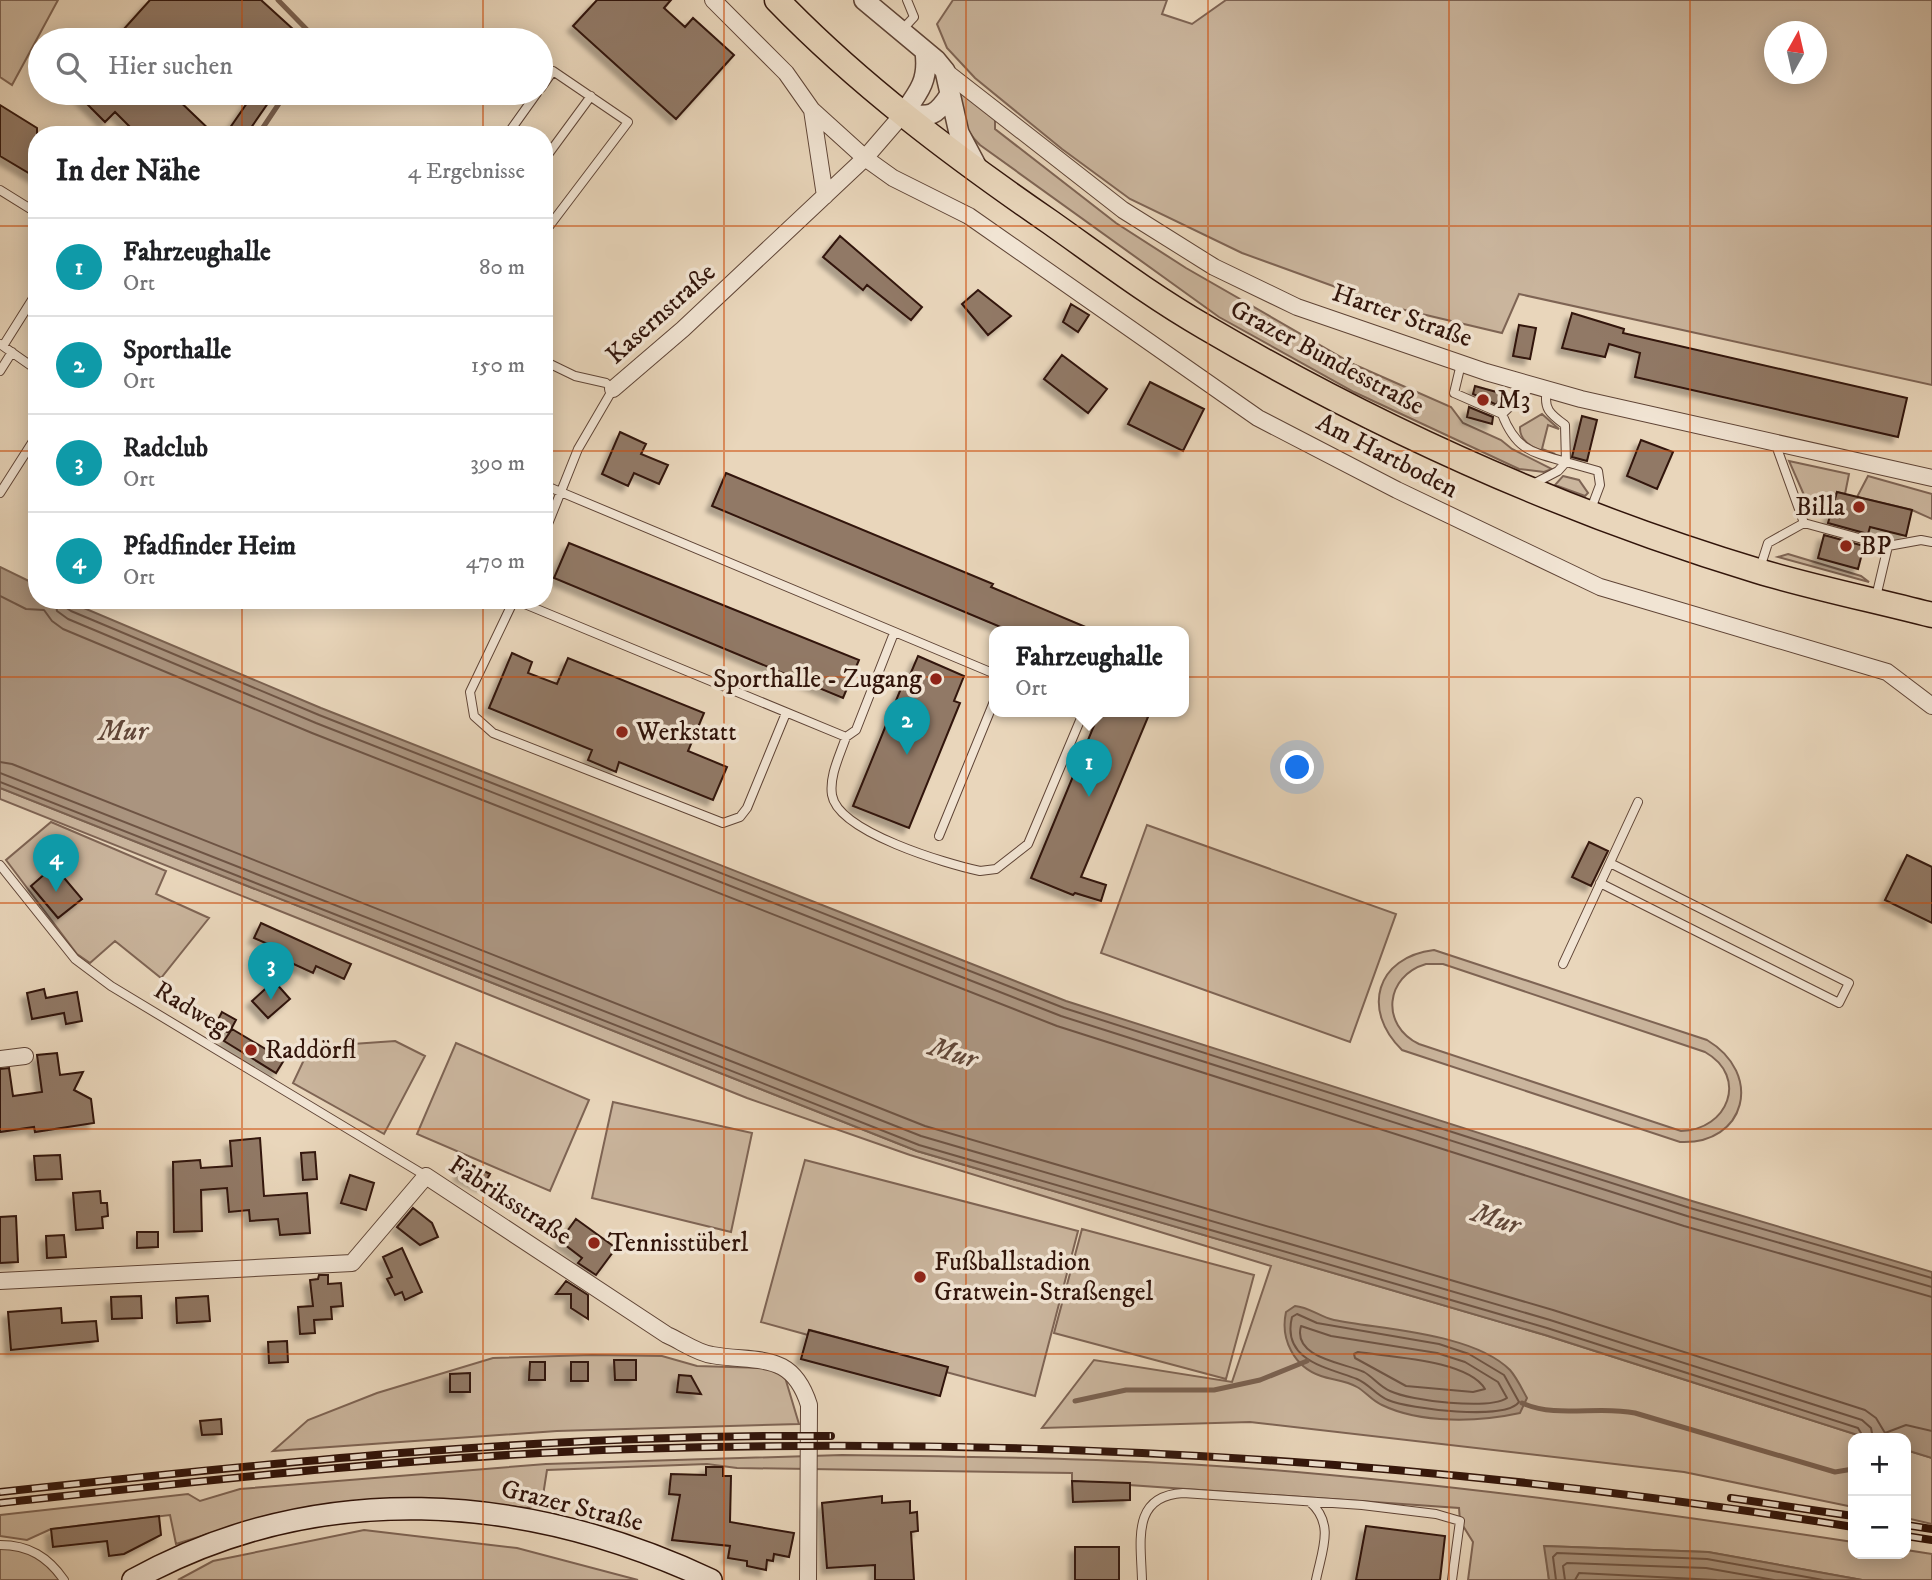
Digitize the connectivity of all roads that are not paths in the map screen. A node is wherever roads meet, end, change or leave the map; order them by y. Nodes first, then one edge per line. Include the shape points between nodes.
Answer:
1 (713, 0) edge
2 (777, 0) edge
3 (864, 0) edge
4 (907, 0) edge
5 (901, 31) junction
6 (925, 52) junction
7 (553, 71) edge
8 (955, 89) junction
9 (591, 96) junction
10 (528, 105) edge
11 (812, 110) junction
12 (903, 114) junction
13 (513, 126) edge
14 (553, 148) edge
15 (866, 158) junction
16 (979, 170) junction
17 (0, 190) edge
18 (825, 196) junction
19 (28, 207) edge
20 (553, 221) edge
21 (28, 306) edge
22 (2, 345) edge
23 (12, 352) junction
24 (28, 364) edge
25 (1461, 364) junction
26 (553, 365) edge
27 (0, 371) edge
28 (1540, 387) junction
29 (613, 389) junction
30 (1502, 414) junction
31 (1779, 442) junction
32 (28, 449) edge
33 (1566, 462) junction
34 (1932, 478) edge
35 (1528, 487) junction
36 (553, 488) edge
37 (562, 492) junction
38 (0, 493) edge
39 (1591, 512) junction
40 (553, 513) edge
41 (1804, 523) junction
42 (1932, 542) edge
43 (1888, 545) junction
44 (1759, 571) junction
45 (1875, 600) junction
46 (510, 609) edge
47 (536, 609) edge
48 (1932, 615) edge
49 (894, 633) junction
50 (989, 672) edge
51 (1932, 706) edge
52 (786, 713) junction
53 (989, 714) edge
54 (1081, 717) edge
55 (846, 737) junction
56 (1638, 802) dead end
57 (939, 836) dead end
58 (1610, 863) junction
59 (0, 865) edge
60 (1600, 883) junction
61 (1563, 964) dead end
62 (25, 1056) dead end
63 (0, 1059) edge
64 (426, 1176) junction
65 (0, 1281) edge
66 (1310, 1502) junction
67 (0, 1545) edge
68 (64, 1580) edge
69 (133, 1580) edge
70 (711, 1580) edge
71 (808, 1580) edge
72 (1142, 1580) edge
73 (1316, 1580) edge
74 (1452, 1580) edge

1 - 11 street via 786,73
2 - 12 main road, Grazer Bundesstraße
3 - 5 street
4 - 5 lane via 914,17
5 - 6 street
6 - 8 street via 945,71
6 - 12 street via 928,71 924,86
7 - 9 lane
8 - 12 street via 939,111 928,116
8 - 16 street via 959,133
8 - 25 street, Harter Straße via 1123,210 1214,267 1297,307
9 - 14 lane
9 - 20 lane via 628,122
10 - 13 lane
11 - 15 street
11 - 18 street
12 - 15 street, Kasernstraße
12 - 16 main road, Grazer Bundesstraße
15 - 18 street, Kasernstraße
15 - 51 street, Am Hartboden via 893,178 969,216 1258,418 1385,484 1600,587 1887,672
16 - 35 main road, Grazer Bundesstraße via 1203,326 1431,445
17 - 19 lane
18 - 29 street, Kasernstraße
21 - 22 lane
22 - 23 lane
23 - 24 lane
23 - 27 lane
25 - 28 street, Harter Straße
25 - 30 lane via 1454,393
26 - 29 lane
28 - 30 lane
28 - 31 street, Harter Straße
28 - 33 lane via 1548,412 1565,425
29 - 37 lane, Kasernstraße via 578,449
30 - 33 lane via 1511,436 1529,451
31 - 34 street, Harter Straße
31 - 41 lane via 1778,451
32 - 38 lane
33 - 35 lane
33 - 39 lane via 1598,471 1600,485
35 - 39 main road, Grazer Bundesstraße
36 - 37 lane
37 - 40 lane, Kasernstraße
37 - 49 lane
39 - 44 main road, Grazer Bundesstraße
41 - 43 lane
41 - 44 lane via 1768,543
42 - 43 lane
43 - 45 lane
44 - 45 main road, Grazer Bundesstraße
45 - 48 main road, Grazer Bundesstraße
46 - 52 lane via 470,692 474,716 493,733 710,821 723,823 740,817 747,808
47 - 52 lane
49 - 50 lane
49 - 55 lane via 856,730
52 - 55 lane
53 - 57 lane
54 - 55 lane via 1028,844 996,869 980,872 879,836 840,812 831,782
56 - 58 lane
58 - 60 lane
58 - 60 lane via 1849,983 1839,1003
59 - 64 lane, Radweg via 75,959 111,986
60 - 61 lane
62 - 63 street
64 - 65 street, Fabriksstraße via 352,1263
64 - 71 street, Fabriksstraße via 667,1335 709,1355 787,1367 803,1384 810,1405
66 - 72 lane via 1226,1494 1160,1497 1143,1518
66 - 73 lane via 1327,1527
66 - 74 lane via 1436,1514 1460,1521
67 - 68 lane via 40,1554
69 - 70 main road, Grazer Straße via 181,1554 286,1521 371,1509 433,1508 557,1525 651,1554

